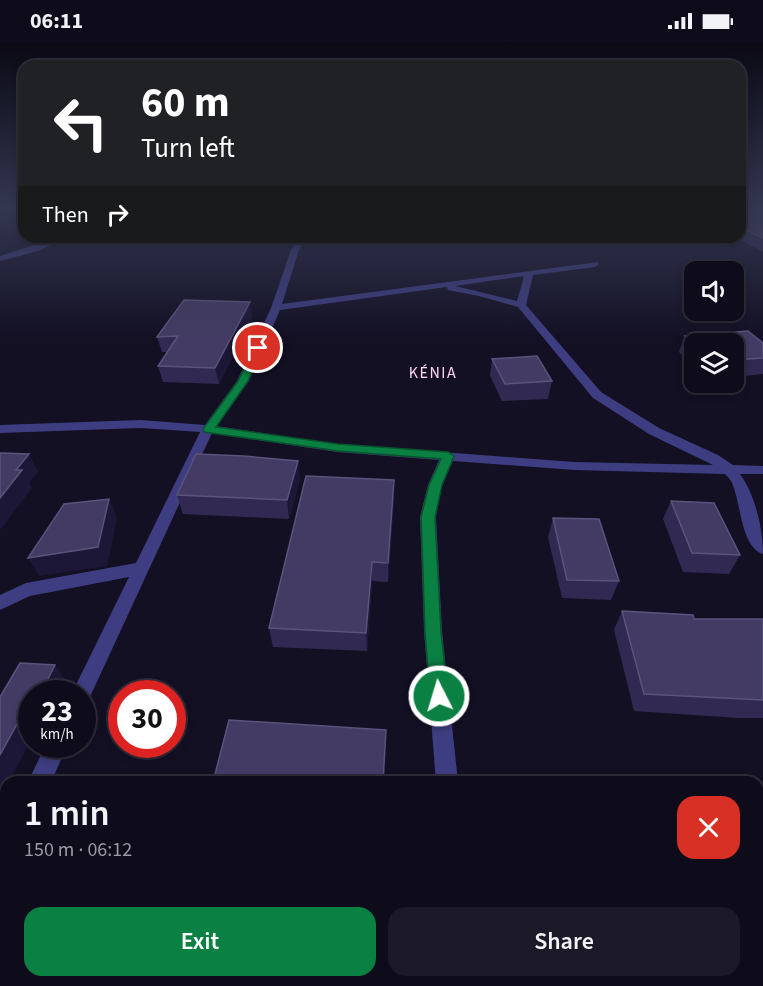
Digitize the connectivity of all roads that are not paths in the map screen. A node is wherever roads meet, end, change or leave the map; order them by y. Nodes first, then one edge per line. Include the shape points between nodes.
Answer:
1 (28, 251) edge
2 (295, 251) edge
3 (0, 259) edge
4 (596, 264) dead end
5 (529, 273) junction
6 (435, 285) junction
7 (521, 305) junction
8 (276, 308) junction
9 (0, 429) edge
10 (208, 429) junction
11 (448, 456) junction
12 (729, 469) junction
13 (763, 470) edge
14 (763, 548) edge
15 (143, 568) junction
16 (0, 603) edge
17 (88, 680) edge
18 (50, 758) edge
19 (42, 776) edge
20 (446, 776) edge

1 - 3 street
2 - 8 street
4 - 5 street
5 - 6 street
5 - 7 street
6 - 7 street
6 - 8 street
7 - 12 street via 597,395 654,431
8 - 10 street via 243,381
9 - 10 street via 141,424
10 - 11 street via 338,448
10 - 15 street
11 - 12 street via 574,466
11 - 20 street via 435,485 428,517 433,632
12 - 13 street
12 - 14 street via 740,484 756,540
15 - 16 street via 27,590
15 - 17 street
18 - 19 street

